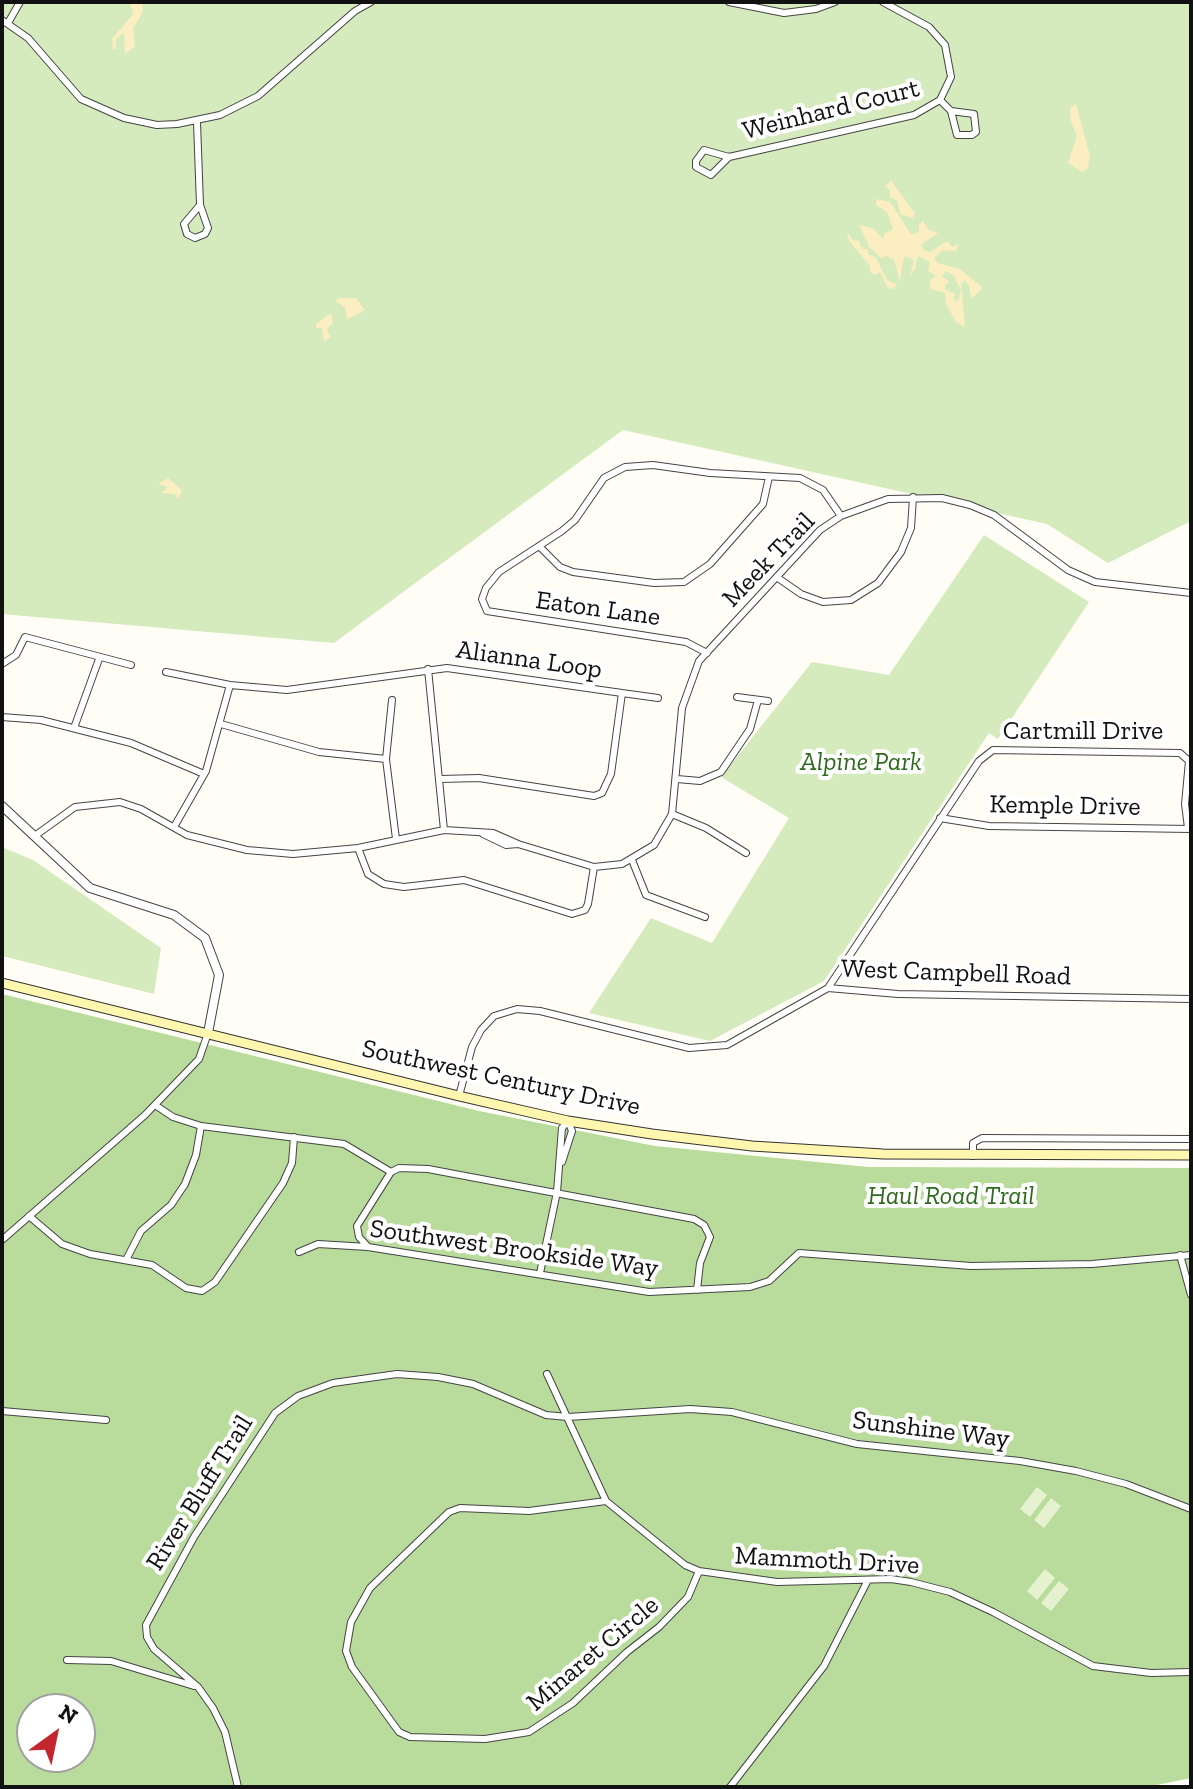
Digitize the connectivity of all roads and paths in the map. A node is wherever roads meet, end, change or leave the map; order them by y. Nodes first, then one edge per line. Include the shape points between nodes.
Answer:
1 (20, 2) edge
2 (371, 2) edge
3 (729, 2) edge
4 (835, 2) edge
5 (883, 2) edge
6 (5, 21) edge
7 (940, 100) junction
8 (951, 111) junction
9 (197, 122) junction
10 (729, 157) junction
11 (200, 205) junction
12 (769, 477) junction
13 (913, 497) junction
14 (841, 516) junction
15 (539, 546) junction
16 (778, 578) junction
17 (1191, 593) edge
18 (707, 653) junction
19 (99, 659) junction
20 (2, 664) edge
21 (131, 665) dead end
22 (428, 669) junction
23 (166, 672) dead end
24 (230, 685) junction
25 (622, 693) junction
26 (737, 697) dead end
27 (658, 698) dead end
28 (392, 700) dead end
29 (758, 700) junction
30 (768, 701) dead end
31 (2, 717) edge
32 (221, 724) junction
33 (74, 728) junction
34 (386, 759) junction
35 (204, 774) junction
36 (440, 779) junction
37 (677, 779) junction
38 (2, 806) edge
39 (672, 814) junction
40 (940, 818) junction
41 (174, 827) junction
42 (1189, 828) edge
43 (444, 830) junction
44 (36, 835) junction
45 (396, 839) junction
46 (358, 848) junction
47 (746, 853) dead end
48 (632, 860) junction
49 (594, 867) junction
50 (705, 917) dead end
51 (2, 983) edge
52 (828, 988) junction
53 (1191, 999) edge
54 (208, 1033) junction
55 (459, 1096) junction
56 (155, 1105) junction
57 (568, 1121) junction
58 (201, 1126) junction
59 (294, 1137) junction
60 (1191, 1139) edge
61 (1191, 1155) edge
62 (973, 1156) junction
63 (391, 1172) junction
64 (557, 1192) junction
65 (29, 1216) junction
66 (2, 1240) edge
67 (368, 1247) junction
68 (299, 1252) dead end
69 (1180, 1255) junction
70 (1191, 1255) edge
71 (126, 1260) junction
72 (540, 1273) junction
73 (697, 1290) junction
74 (1191, 1295) edge
75 (547, 1374) dead end
76 (2, 1411) edge
77 (568, 1417) junction
78 (106, 1420) dead end
79 (606, 1501) junction
80 (1191, 1509) edge
81 (699, 1571) junction
82 (868, 1580) junction
83 (67, 1660) dead end
84 (1191, 1672) edge
85 (198, 1687) junction
86 (238, 1787) edge
87 (730, 1787) edge

1 - 6 street
2 - 9 street via 258,96
3 - 4 street via 784,13
5 - 7 street, Weinhard Court via 929,27 945,45 951,77
6 - 9 street via 40,50 65,84 103,111 157,125
7 - 8 street, Weinhard Court
7 - 10 street, Weinhard Court via 914,115
8 - 8 street, Weinhard Court via 957,135 976,132 974,114
9 - 11 street
10 - 10 street, Weinhard Court via 704,150 696,167 711,175
11 - 11 street via 184,224 195,238 208,228
12 - 14 street via 813,483
12 - 15 street via 625,467 604,478 575,520
12 - 15 street via 763,504 710,564 684,582 573,572
13 - 14 street, Meek Trail via 878,501
13 - 16 street via 911,528 901,552 878,583 851,600 823,602
13 - 17 street, Meek Trail via 942,498 994,515 1068,570 1095,582
14 - 16 street, Meek Trail via 798,551
15 - 18 street, Eaton Lane via 492,579 483,606 487,611 686,642
16 - 18 street, Meek Trail
18 - 37 street, Meek Trail via 682,708
19 - 20 street via 25,637 16,655
19 - 21 street
19 - 33 street
22 - 24 street, Alianna Loop via 287,690
22 - 25 street, Alianna Loop
22 - 36 street
23 - 24 street, Alianna Loop
24 - 32 street
25 - 27 street
25 - 36 street, Alianna Loop via 611,774 602,793 479,778
26 - 29 street
28 - 34 street
29 - 30 street
29 - 37 street via 750,729 721,772 700,781
31 - 33 street
32 - 34 street via 319,752
32 - 35 street
33 - 35 street via 140,746
34 - 45 street
35 - 41 street
36 - 43 street
37 - 39 street, Meek Trail
38 - 44 street
39 - 47 street
39 - 48 street, Meek Trail via 654,845
40 - 42 street, Kemple Drive via 989,826
40 - 42 street, Cartmill Drive via 979,761 993,750 1173,751 1189,761
40 - 52 street
41 - 44 street via 120,802 96,802 75,807
41 - 46 street via 208,842 247,850 293,854
43 - 45 street
43 - 49 street via 483,834
44 - 54 street via 90,888 174,915 205,938 219,975
45 - 46 street
46 - 49 street via 368,874 384,884 464,880 572,914 588,904
48 - 49 street
48 - 50 street via 646,895
51 - 54 main road, Southwest Century Drive
52 - 53 street, West Campbell Road
52 - 55 street, West Campbell Road via 748,1035 710,1048 659,1043 540,1011 504,1011 481,1030 472,1047
54 - 55 main road, Southwest Century Drive
54 - 56 street via 199,1059
55 - 57 main road, Southwest Century Drive
56 - 58 street
56 - 65 street
57 - 62 main road, Southwest Century Drive via 752,1146
57 - 64 street via 572,1131
58 - 59 street
58 - 71 street via 185,1184 171,1205 141,1231
59 - 63 street via 344,1144
59 - 71 street via 292,1163 283,1183 210,1287 193,1291 152,1265
60 - 62 street via 982,1138 973,1143
61 - 62 main road, Southwest Century Drive
63 - 64 street via 428,1169
63 - 67 street via 357,1226
64 - 72 street
64 - 73 street via 700,1222 710,1237
65 - 66 street
65 - 71 street via 62,1244
67 - 68 street, Southwest Brookside Way via 318,1244
67 - 72 street, Southwest Brookside Way
69 - 70 street, Southwest Brookside Way
69 - 73 street, Southwest Brookside Way via 1092,1264 971,1266 799,1253 769,1281
69 - 74 street
72 - 73 street, Southwest Brookside Way via 631,1290
75 - 77 street, Mammoth Drive
76 - 78 street
77 - 79 street, Mammoth Drive
77 - 80 street, Sunshine Way via 690,1409 732,1412 857,1444 1076,1471
77 - 85 street, River Bluff Trail via 529,1410 473,1384 417,1375 333,1383 285,1404 194,1537 146,1625 154,1649
79 - 81 street, Mammoth Drive
79 - 81 street, Minaret Circle via 529,1511 460,1508 441,1519 370,1588 351,1622 346,1651 399,1732 410,1737 485,1739 529,1732 573,1703 659,1627 688,1597
81 - 82 street, Mammoth Drive via 777,1582
82 - 84 street, Mammoth Drive via 911,1582 950,1592 1093,1666
82 - 87 street via 824,1666
83 - 85 street via 111,1661
85 - 86 street, River Bluff Trail via 225,1732

